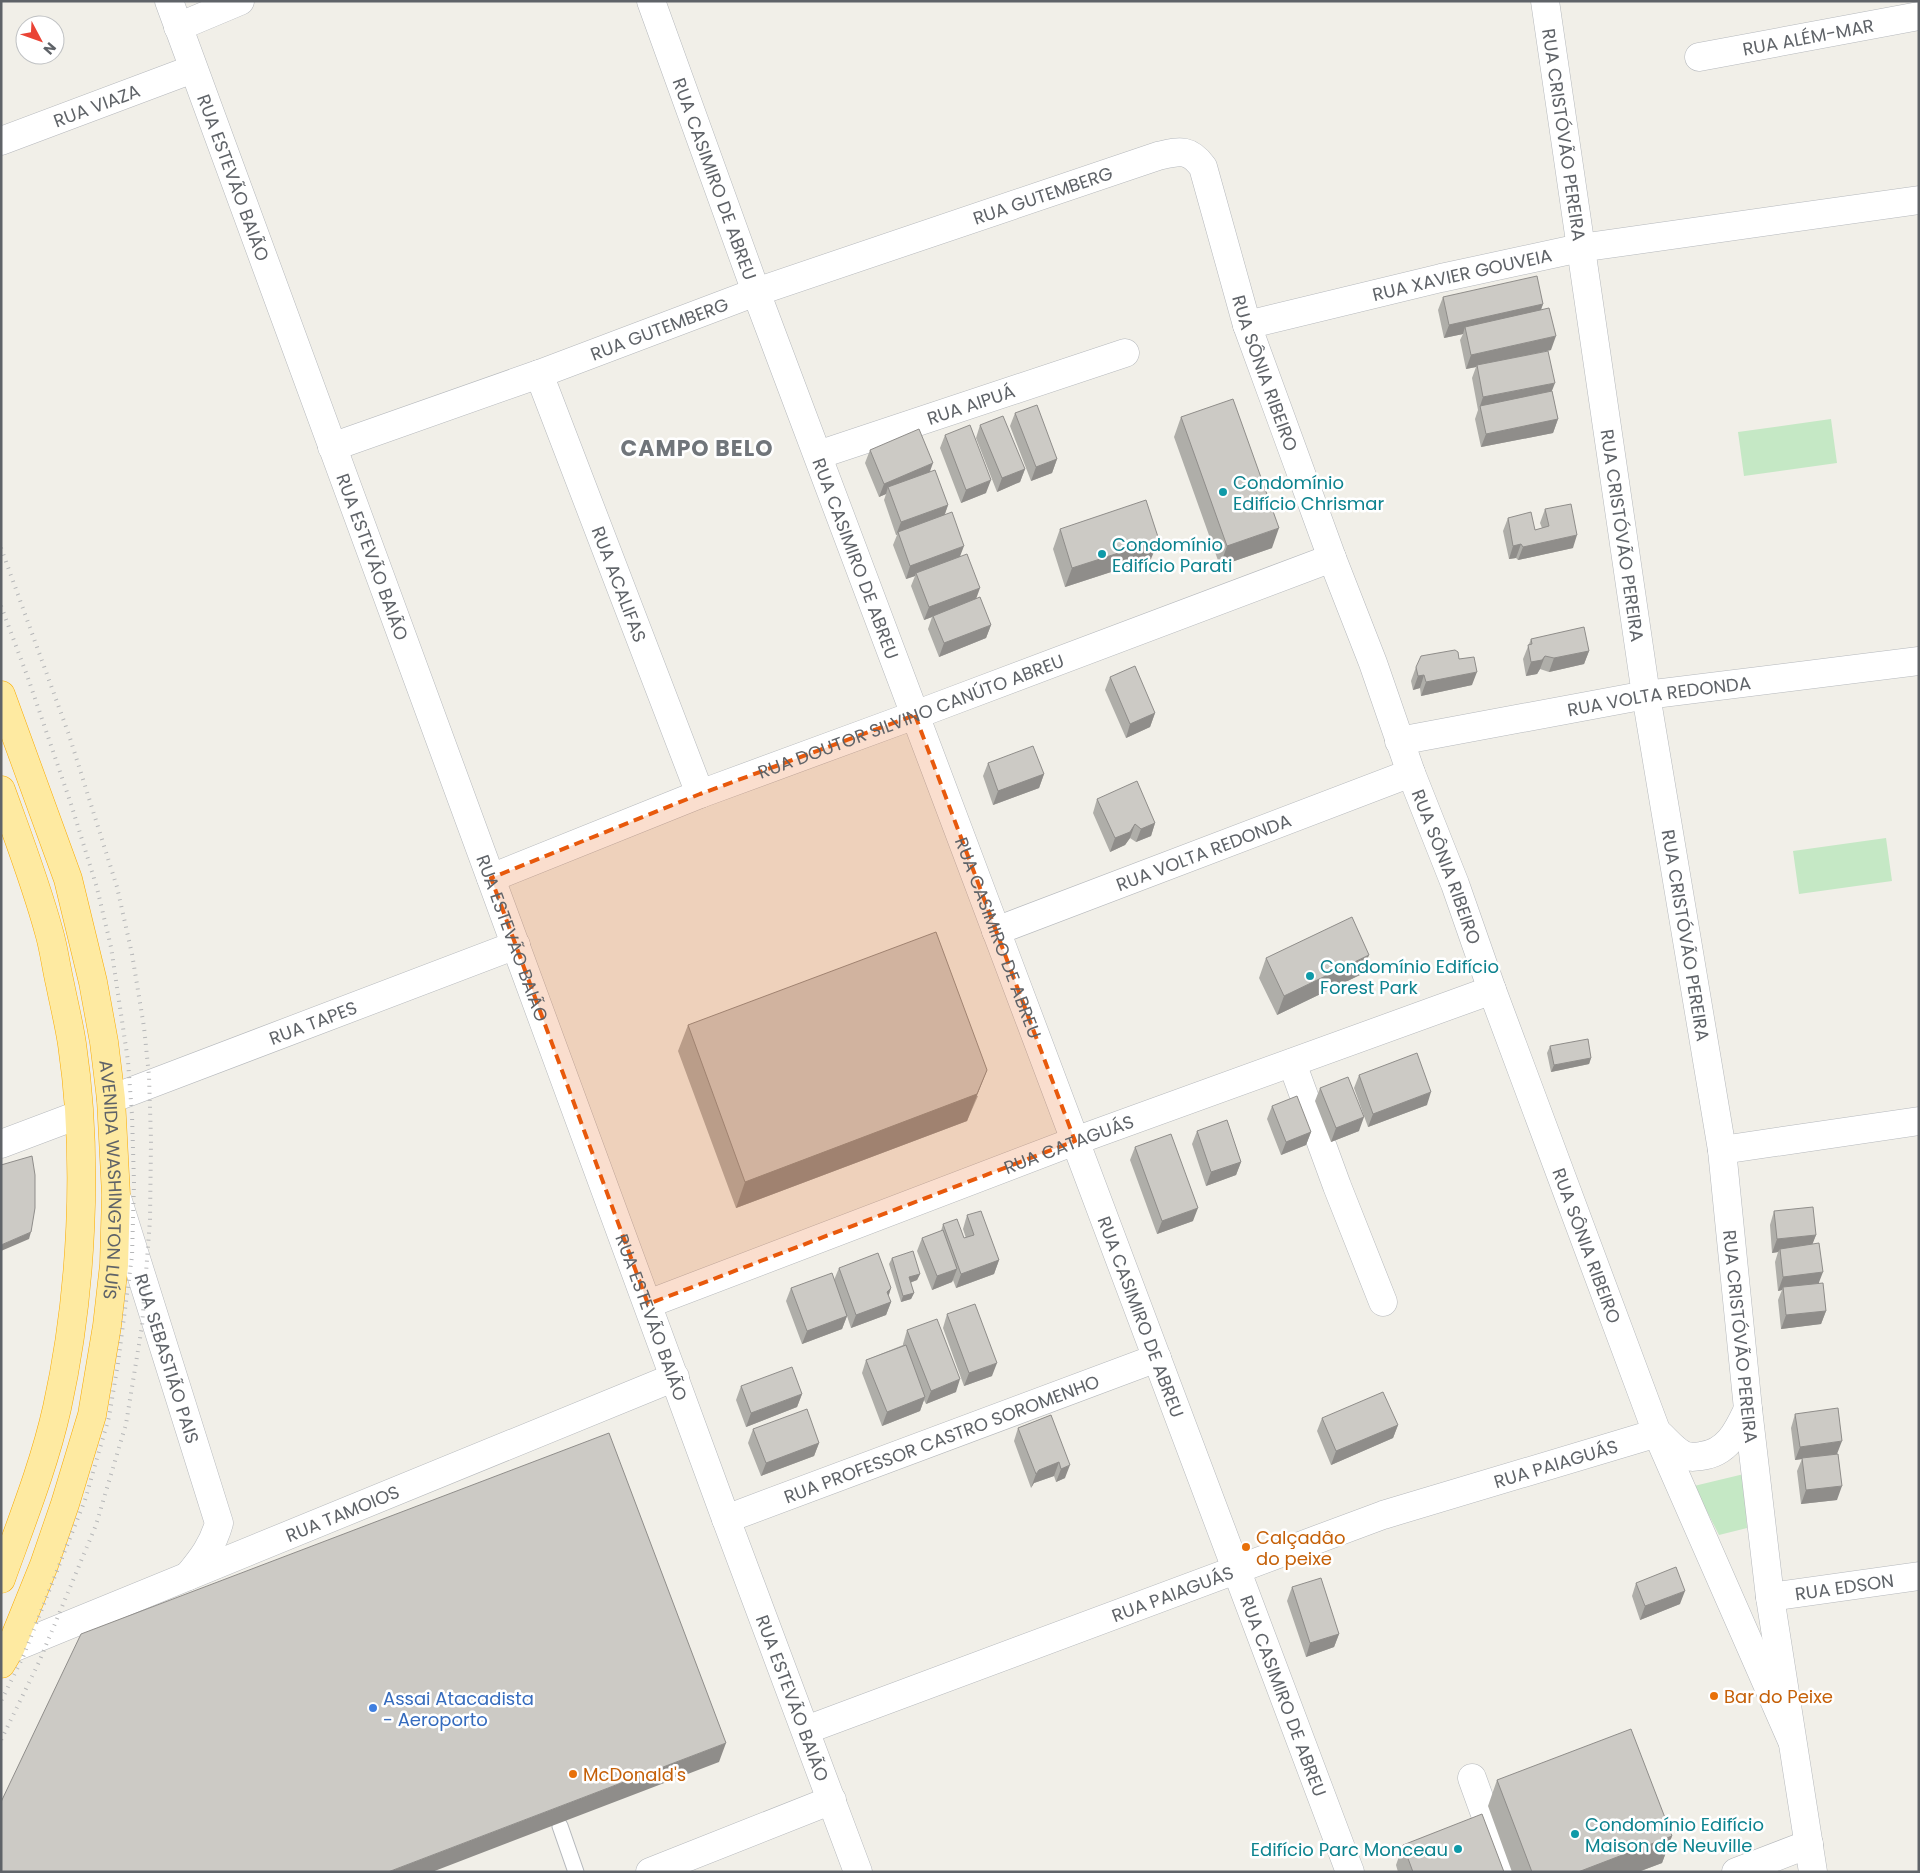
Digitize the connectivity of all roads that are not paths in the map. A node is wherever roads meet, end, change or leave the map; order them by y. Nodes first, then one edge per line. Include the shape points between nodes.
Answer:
1 (169, 1) edge
2 (240, 1) edge
3 (651, 1) edge
4 (1545, 1) edge
5 (1919, 16) edge
6 (178, 27) junction
7 (1699, 57) dead end
8 (194, 68) junction
9 (1, 142) edge
10 (1158, 156) joint
11 (1919, 200) edge
12 (1580, 248) junction
13 (756, 292) junction
14 (1246, 325) junction
15 (1125, 352) dead end
16 (539, 374) junction
17 (332, 447) junction
18 (818, 455) junction
19 (1332, 558) junction
20 (1919, 661) edge
21 (1, 695) edge
22 (1646, 695) junction
23 (915, 716) junction
24 (1400, 741) junction
25 (1411, 772) junction
26 (1, 790) edge
27 (700, 794) junction
28 (491, 878) junction
29 (996, 930) junction
30 (516, 945) junction
31 (1492, 990) junction
32 (1292, 1063) junction
33 (111, 1100) junction
34 (78, 1115) junction
35 (1919, 1121) edge
36 (1075, 1141) junction
37 (1, 1144) edge
38 (1722, 1150) junction
39 (116, 1195) junction
40 (1383, 1302) dead end
41 (648, 1304) junction
42 (1157, 1358) junction
43 (675, 1377) junction
44 (1748, 1409) junction
45 (1658, 1433) junction
46 (726, 1519) junction
47 (219, 1523) junction
48 (271, 1542) junction
49 (1236, 1569) junction
50 (188, 1576) junction
51 (1919, 1576) edge
52 (1, 1579) edge
53 (1770, 1597) junction
54 (5, 1657) edge
55 (806, 1730) junction
56 (1792, 1741) junction
57 (1472, 1778) dead end
58 (832, 1800) junction
59 (560, 1826) edge
60 (1809, 1844) junction
61 (576, 1872) edge
62 (650, 1872) edge
63 (858, 1872) edge
64 (1350, 1872) edge
65 (1506, 1872) edge
66 (1736, 1872) edge
67 (1813, 1872) edge

1 - 6 street, RUA ESTEVÃO BAIÃO
2 - 6 street
3 - 13 street, RUA CASIMIRO DE ABREU
4 - 12 street, RUA CRISTÓVÃO PEREIRA
5 - 7 street, RUA ALÉM-MAR
6 - 8 street, RUA ESTEVÃO BAIÃO
8 - 9 street, RUA VIAZA
8 - 17 street, RUA ESTEVÃO BAIÃO
10 - 13 street, RUA GUTEMBERG
10 - 14 street, RUA SÔNIA RIBEIRO via 1178,151 1188,153 1203,167
11 - 12 street, RUA XAVIER GOUVEIA
12 - 14 street, RUA XAVIER GOUVEIA
12 - 22 street, RUA CRISTÓVÃO PEREIRA
13 - 16 street, RUA GUTEMBERG
13 - 18 street, RUA CASIMIRO DE ABREU
14 - 19 street, RUA SÔNIA RIBEIRO
15 - 18 street, RUA AIPUÁ
16 - 17 street, RUA GUTEMBERG
16 - 27 street, RUA ACALIFAS
17 - 28 street, RUA ESTEVÃO BAIÃO
18 - 23 street, RUA CASIMIRO DE ABREU
19 - 23 street, RUA DOUTOR SILVINO CANÚTO ABREU
19 - 24 street, RUA SÔNIA RIBEIRO
20 - 22 street, RUA VOLTA REDONDA
21 - 33 highway, AVENIDA WASHINGTON LUÍS via 68,879 93,982
22 - 24 street, RUA VOLTA REDONDA
22 - 38 street, RUA CRISTÓVÃO PEREIRA
23 - 27 street, RUA DOUTOR SILVINO CANÚTO ABREU
23 - 29 street, RUA CASIMIRO DE ABREU
24 - 25 street, RUA SÔNIA RIBEIRO
25 - 29 street, RUA VOLTA REDONDA
25 - 31 street, RUA SÔNIA RIBEIRO
26 - 34 highway, AVENIDA WASHINGTON LUÍS via 50,934 72,1044
27 - 28 street, RUA DOUTOR SILVINO CANÚTO ABREU
28 - 30 street, RUA ESTEVÃO BAIÃO
29 - 36 street, RUA CASIMIRO DE ABREU
30 - 33 street, RUA TAPES
30 - 41 street, RUA ESTEVÃO BAIÃO
31 - 32 street, RUA CATAGUÁS
31 - 45 street, RUA SÔNIA RIBEIRO
32 - 36 street, RUA CATAGUÁS
32 - 40 street
33 - 39 highway, AVENIDA WASHINGTON LUÍS
34 - 37 street
34 - 52 highway, AVENIDA WASHINGTON LUÍS via 79,1234 64,1366 56,1410
35 - 38 street
36 - 41 street, RUA CATAGUÁS
36 - 42 street, RUA CASIMIRO DE ABREU
38 - 44 street, RUA CRISTÓVÃO PEREIRA
39 - 47 street, RUA SEBASTIÃO PAIS
39 - 54 highway, AVENIDA WASHINGTON LUÍS via 114,1265 92,1415 44,1566
41 - 43 street, RUA ESTEVÃO BAIÃO
42 - 46 street, RUA PROFESSOR CASTRO SOROMENHO
42 - 49 street, RUA CASIMIRO DE ABREU
43 - 46 street, RUA ESTEVÃO BAIÃO
43 - 48 street, RUA TAMOIOS
44 - 45 street via 1730,1443 1705,1456 1682,1454
44 - 53 street, RUA CRISTÓVÃO PEREIRA
45 - 49 street, RUA PAIAGUÁS via 1383,1515
45 - 56 street, RUA SÔNIA RIBEIRO
46 - 55 street, RUA ESTEVÃO BAIÃO
47 - 48 street
47 - 50 street via 208,1552
48 - 50 street, RUA TAMOIOS
49 - 55 street, RUA PAIAGUÁS
49 - 64 street, RUA CASIMIRO DE ABREU
50 - 54 street, RUA TAMOIOS
51 - 53 street, RUA EDSON
53 - 56 street, RUA CRISTÓVÃO PEREIRA
55 - 58 street, RUA ESTEVÃO BAIÃO
56 - 60 street, RUA CRISTÓVÃO PEREIRA
57 - 65 street
58 - 62 street
58 - 63 street, RUA ESTEVÃO BAIÃO
59 - 61 lane
60 - 66 street
60 - 67 street, RUA CRISTÓVÃO PEREIRA

